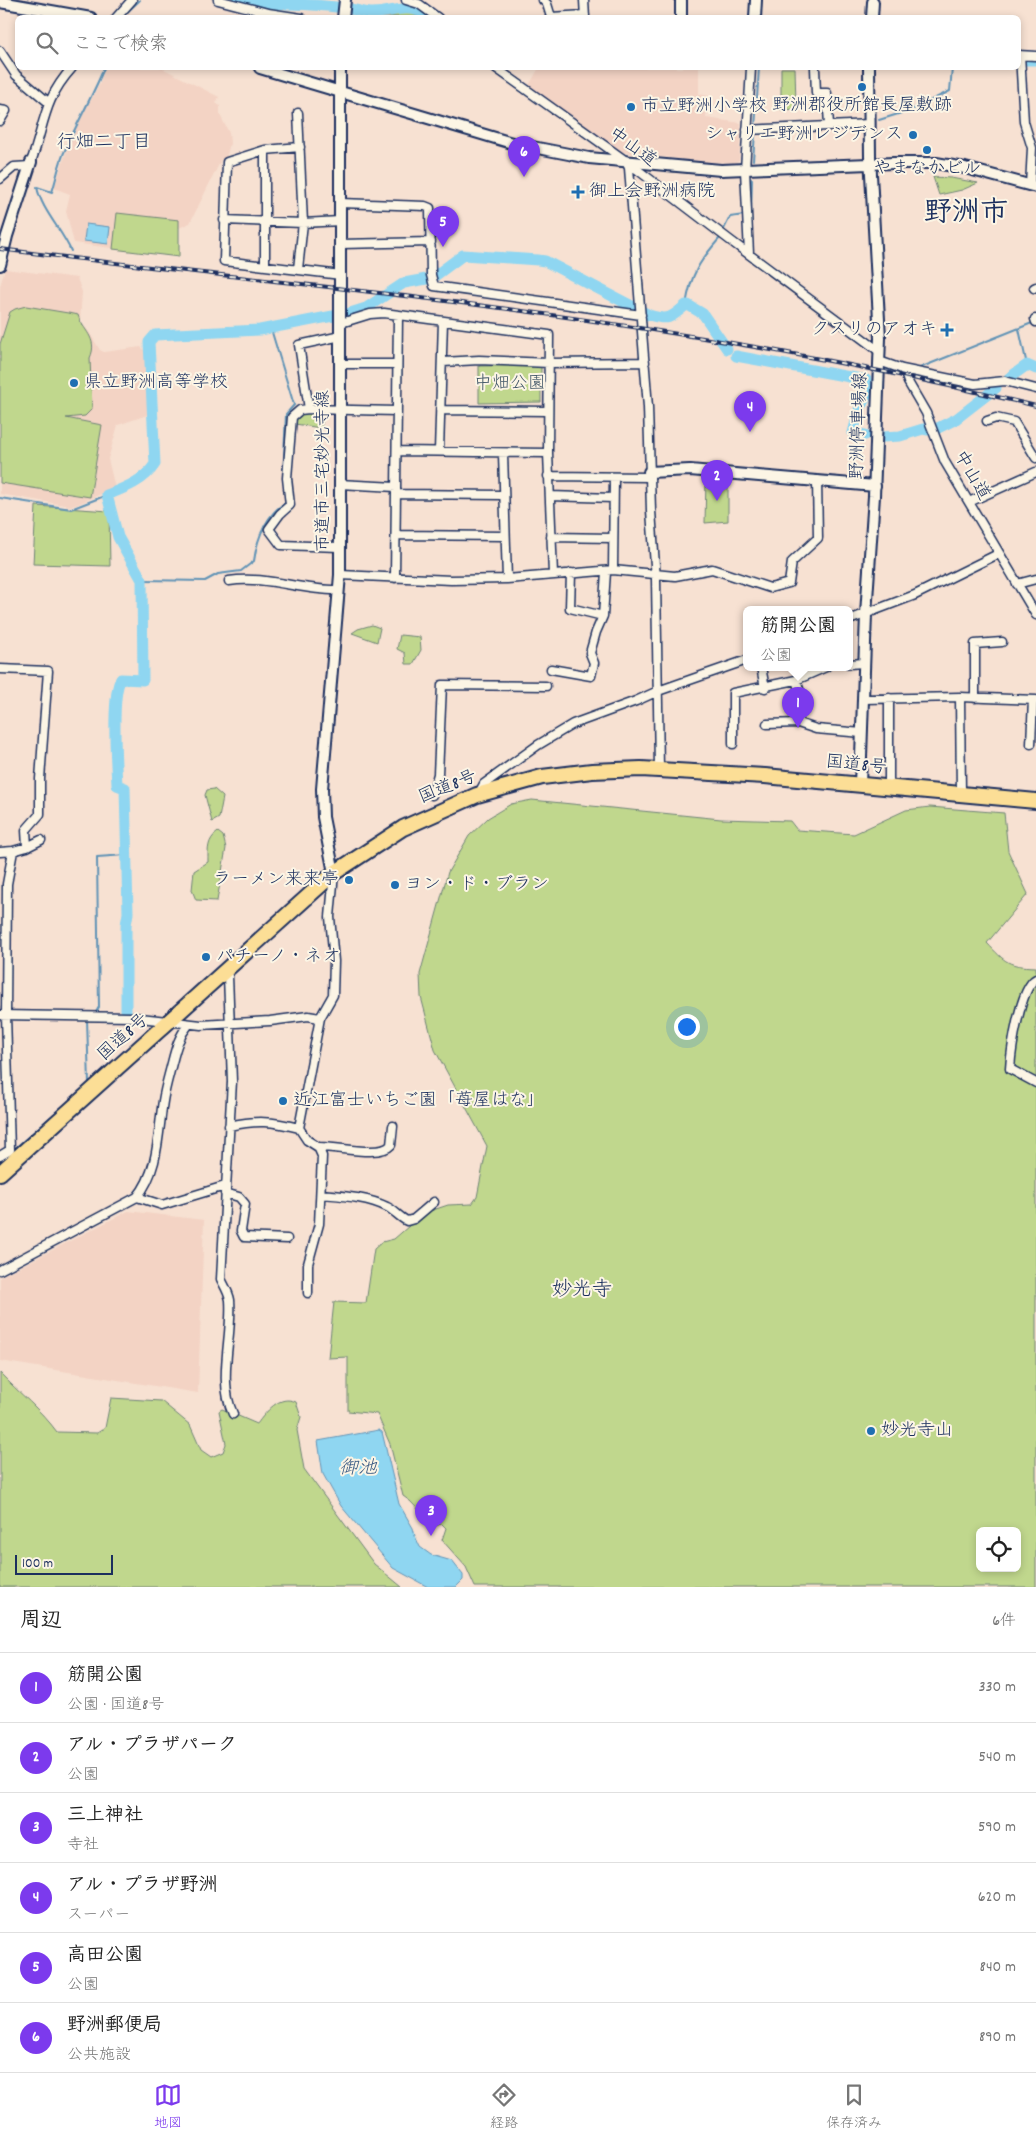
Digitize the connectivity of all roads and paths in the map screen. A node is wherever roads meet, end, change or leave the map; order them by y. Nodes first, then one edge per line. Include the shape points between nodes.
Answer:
1 (132, 0) edge
2 (218, 0) edge
3 (345, 0) edge
4 (406, 0) edge
5 (544, 0) edge
6 (584, 0) edge
7 (681, 0) edge
8 (756, 0) edge
9 (0, 2) edge
10 (873, 2) dead end
11 (74, 15) edge
12 (119, 15) edge
13 (267, 15) edge
14 (343, 15) edge
15 (434, 15) edge
16 (550, 15) edge
17 (585, 15) edge
18 (681, 15) edge
19 (754, 15) edge
20 (872, 15) edge
21 (0, 51) edge
22 (1021, 55) edge
23 (1036, 56) edge
24 (70, 70) edge
25 (267, 70) edge
26 (340, 70) edge
27 (499, 70) edge
28 (751, 70) edge
29 (815, 70) edge
30 (869, 70) edge
31 (1020, 70) edge
32 (340, 90) junction
33 (48, 102) junction
34 (0, 110) edge
35 (298, 113) dead end
36 (0, 121) edge
37 (870, 124) junction
38 (829, 125) junction
39 (753, 130) junction
40 (300, 148) junction
41 (265, 150) junction
42 (626, 161) junction
43 (31, 164) junction
44 (870, 166) junction
45 (745, 170) junction
46 (0, 179) edge
47 (1033, 187) edge
48 (340, 203) junction
49 (224, 220) junction
50 (265, 221) junction
51 (340, 221) junction
52 (303, 223) junction
53 (430, 242) junction
54 (341, 244) junction
55 (749, 254) junction
56 (0, 265) edge
57 (265, 266) junction
58 (298, 270) junction
59 (341, 275) junction
60 (640, 314) junction
61 (398, 316) junction
62 (443, 321) junction
63 (341, 322) junction
64 (341, 336) junction
65 (879, 350) junction
66 (879, 361) junction
67 (443, 362) junction
68 (645, 362) junction
69 (549, 363) junction
70 (340, 364) junction
71 (397, 364) junction
72 (902, 369) junction
73 (1036, 389) edge
74 (309, 409) junction
75 (340, 410) junction
76 (442, 410) junction
77 (396, 411) junction
78 (547, 411) junction
79 (987, 421) dead end
80 (398, 451) junction
81 (439, 451) junction
82 (548, 453) junction
83 (503, 454) junction
84 (1036, 458) edge
85 (1036, 472) edge
86 (649, 474) junction
87 (548, 476) junction
88 (614, 477) junction
89 (817, 480) junction
90 (339, 484) junction
91 (875, 486) junction
92 (397, 490) junction
93 (503, 495) junction
94 (550, 496) junction
95 (613, 498) junction
96 (969, 502) junction
97 (396, 535) junction
98 (504, 536) junction
99 (551, 537) junction
100 (612, 538) junction
101 (339, 547) junction
102 (998, 554) junction
103 (609, 571) junction
104 (571, 573) junction
105 (655, 573) junction
106 (553, 574) junction
107 (340, 575) junction
108 (395, 578) junction
109 (507, 579) junction
110 (1036, 579) edge
111 (229, 581) dead end
112 (1016, 584) junction
113 (338, 590) junction
114 (866, 614) junction
115 (1036, 615) edge
116 (603, 616) junction
117 (853, 619) edge
118 (1002, 642) dead end
119 (743, 661) edge
120 (864, 663) junction
121 (853, 664) edge
122 (0, 669) edge
123 (551, 669) dead end
124 (762, 671) edge
125 (817, 671) edge
126 (796, 680) junction
127 (546, 686) dead end
128 (765, 688) junction
129 (658, 691) junction
130 (960, 697) junction
131 (864, 698) junction
132 (889, 698) junction
133 (976, 698) junction
134 (1035, 700) edge
135 (767, 724) dead end
136 (798, 724) junction
137 (862, 733) junction
138 (734, 744) dead end
139 (1032, 744) dead end
140 (658, 769) junction
141 (860, 785) junction
142 (889, 788) junction
143 (432, 794) dead end
144 (961, 794) junction
145 (477, 795) junction
146 (1036, 801) edge
147 (42, 840) dead end
148 (27, 847) junction
149 (12, 851) junction
150 (0, 852) edge
151 (334, 873) junction
152 (226, 972) junction
153 (1036, 980) edge
154 (3, 1015) edge
155 (320, 1018) junction
156 (171, 1021) junction
157 (231, 1023) junction
158 (189, 1024) junction
159 (1036, 1083) edge
160 (229, 1126) junction
161 (393, 1126) dead end
162 (299, 1128) junction
163 (318, 1147) junction
164 (0, 1156) edge
165 (0, 1173) edge
166 (225, 1189) junction
167 (321, 1194) junction
168 (137, 1197) junction
169 (434, 1202) dead end
170 (287, 1239) dead end
171 (0, 1270) edge
172 (308, 1293) dead end
173 (233, 1414) dead end

1 - 12 street
2 - 13 street
3 - 14 street
4 - 15 street
5 - 16 street
6 - 17 street
7 - 18 street
8 - 19 street
9 - 11 street
10 - 20 street
21 - 33 street via 16,76
22 - 23 street
24 - 33 street
25 - 32 street
26 - 32 street, 市道市三宅妙光寺線
27 - 42 street, 中山道
28 - 39 street
29 - 38 street via 816,93 827,93
30 - 37 street, 野洲停車場線
31 - 47 street via 1024,122 1032,148
32 - 42 street via 512,143 589,158
32 - 48 street, 市道市三宅妙光寺線
33 - 43 street
34 - 36 street via 6,111
35 - 40 street
37 - 38 street
37 - 44 street, 野洲停車場線
38 - 39 street
39 - 45 street
40 - 41 street
40 - 52 street
41 - 49 street via 227,162
41 - 50 street
42 - 45 street
42 - 55 street, 中山道
42 - 60 street
43 - 46 street via 14,167
43 - 56 street
44 - 45 street
44 - 47 street via 894,163 952,165
44 - 65 street, 野洲停車場線 via 880,309
45 - 55 street
48 - 51 street, 市道市三宅妙光寺線
48 - 53 street via 430,208
49 - 50 street
49 - 57 street via 224,261
50 - 52 street
50 - 57 street
51 - 52 street
51 - 54 street, 市道市三宅妙光寺線
52 - 58 street
53 - 54 street
53 - 60 street via 434,286
54 - 59 street, 市道市三宅妙光寺線
55 - 65 street, 中山道
57 - 58 street
58 - 59 street
59 - 63 street, 市道市三宅妙光寺線
60 - 68 street
61 - 62 street
61 - 63 street via 370,314
61 - 71 street
62 - 67 street
62 - 69 street via 549,335
63 - 64 street, 市道市三宅妙光寺線
64 - 70 street, 市道市三宅妙光寺線
64 - 74 street via 299,345
65 - 66 street, 野洲停車場線
66 - 72 street
66 - 91 street, 野洲停車場線
67 - 69 street
67 - 76 street
68 - 69 street
68 - 86 street
69 - 78 street
70 - 71 street
70 - 75 street, 市道市三宅妙光寺線
71 - 77 street
72 - 73 street via 975,384 1005,381
72 - 96 street, 中山道 via 922,404 945,462
74 - 75 street
74 - 101 street via 300,410 292,417 287,478 290,505 280,514 270,533 281,545
75 - 77 street
75 - 90 street, 市道市三宅妙光寺線
76 - 78 street
76 - 81 street
77 - 80 street
78 - 82 street
79 - 84 street via 996,418 1014,422
80 - 81 street
80 - 92 street
81 - 83 street
82 - 83 street
82 - 87 street
83 - 93 street
85 - 96 street
86 - 88 street
86 - 89 street via 690,470
86 - 105 street
87 - 88 street
87 - 94 street
88 - 95 street
89 - 91 street
89 - 105 street via 818,538 792,562 789,583 770,588 712,570 674,576
90 - 92 street
90 - 101 street, 市道市三宅妙光寺線
91 - 114 street, 野洲停車場線
92 - 93 street
92 - 97 street
93 - 98 street
94 - 95 street
94 - 99 street
95 - 100 street
96 - 102 street, 中山道
97 - 98 street
97 - 108 street
98 - 109 street
99 - 100 street
99 - 106 street
100 - 103 street
101 - 107 street, 市道市三宅妙光寺線
102 - 112 street, 中山道
102 - 114 street via 915,595
103 - 104 street
103 - 105 street
103 - 116 street
104 - 106 street
104 - 116 street via 570,608
105 - 129 street
106 - 109 street
107 - 108 street
107 - 113 street, 市道市三宅妙光寺線
108 - 109 street
110 - 112 street
111 - 113 street via 254,579 317,590
112 - 115 street, 中山道
113 - 151 street, 市道市三宅妙光寺線 via 322,789 323,817
114 - 117 street
114 - 120 street, 野洲停車場線
116 - 123 street via 590,653 594,663 591,676
118 - 133 street via 975,644
119 - 129 street
120 - 121 street
120 - 131 street, 野洲停車場線
122 - 148 street via 48,671 40,814 26,830
124 - 128 street
125 - 126 street
126 - 128 street
126 - 136 street via 800,692
127 - 143 street via 442,685 438,774
128 - 138 street via 733,693
129 - 140 street
129 - 145 street via 559,731 484,784
130 - 132 street
130 - 133 street
130 - 144 street
131 - 132 street
131 - 137 street, 野洲停車場線
132 - 142 street
133 - 134 street
134 - 139 street
135 - 136 street
136 - 137 street
137 - 141 street, 野洲停車場線
140 - 141 highway, 国道8号
140 - 145 highway, 国道8号 via 542,777
141 - 142 highway, 国道8号
142 - 144 highway, 国道8号
144 - 146 highway, 国道8号
145 - 151 highway, 国道8号 via 403,828
147 - 148 street
148 - 149 street
149 - 150 street
149 - 154 street via 7,884
151 - 152 highway, 国道8号
151 - 155 street via 330,917 333,995
152 - 156 highway, 国道8号
152 - 157 street
153 - 159 street via 1032,981 1024,996 1010,1070
154 - 156 street via 132,1017
154 - 164 street via 10,1150
155 - 157 street via 308,1016
155 - 162 street
156 - 158 street
156 - 165 highway, 国道8号
157 - 158 street
157 - 160 street
158 - 168 street via 177,1041 153,1165 146,1187
160 - 162 street via 274,1121
160 - 166 street
161 - 163 street via 391,1144 384,1150
162 - 163 street via 307,1140
163 - 167 street via 322,1156
166 - 168 street via 162,1205
166 - 170 street via 245,1204 241,1231 244,1237
166 - 173 street via 221,1279 230,1299 226,1388
167 - 169 street via 369,1200 390,1208 407,1221
167 - 172 street via 319,1224 308,1264
168 - 171 street

